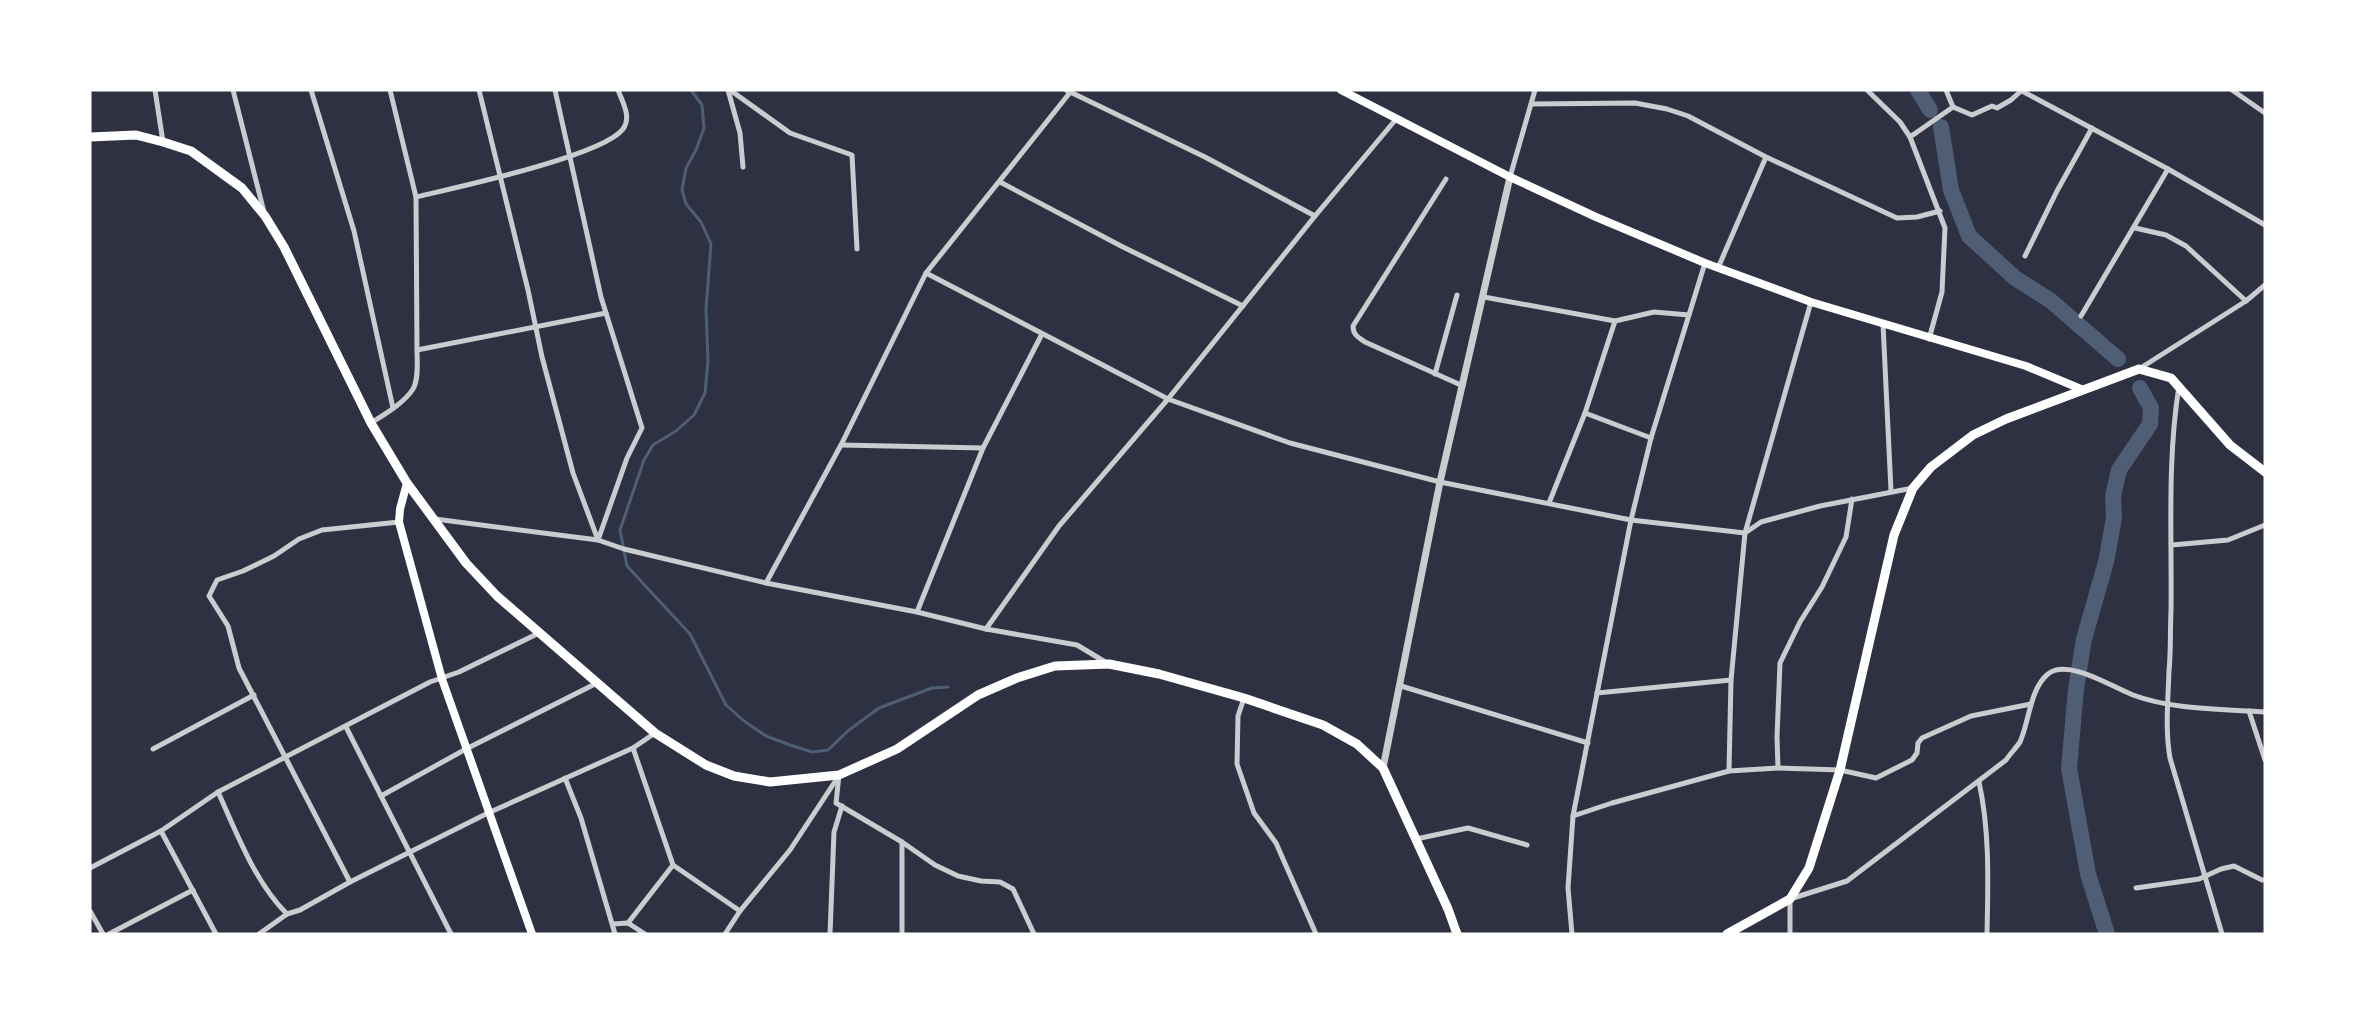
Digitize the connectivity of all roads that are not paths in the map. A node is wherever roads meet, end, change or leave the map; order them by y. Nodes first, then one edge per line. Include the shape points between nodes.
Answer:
1 (155, 90) edge
2 (233, 90) edge
3 (311, 90) edge
4 (390, 90) edge
5 (479, 90) edge
6 (555, 90) edge
7 (618, 90) edge
8 (729, 90) edge
9 (1341, 90) edge
10 (1535, 90) edge
11 (1867, 90) edge
12 (1946, 90) edge
13 (2020, 90) edge
14 (2232, 90) edge
15 (1070, 91) edge
16 (1531, 104) junction
17 (1953, 107) junction
18 (2265, 113) edge
19 (1397, 118) junction
20 (2092, 128) junction
21 (90, 137) edge
22 (1911, 137) junction
23 (163, 142) junction
24 (570, 156) junction
25 (1766, 157) junction
26 (743, 167) dead end
27 (2168, 169) junction
28 (501, 177) junction
29 (1510, 177) junction
30 (1446, 179) dead end
31 (1000, 182) junction
32 (416, 197) junction
33 (1940, 212) junction
34 (265, 216) junction
35 (1315, 216) junction
36 (2265, 225) edge
37 (2135, 228) junction
38 (857, 249) dead end
39 (2025, 256) dead end
40 (1706, 263) junction
41 (1718, 267) junction
42 (926, 273) junction
43 (2265, 285) edge
44 (1457, 295) dead end
45 (1484, 297) junction
46 (2246, 301) junction
47 (1811, 302) junction
48 (1243, 306) junction
49 (606, 313) junction
50 (1689, 315) junction
51 (2081, 316) dead end
52 (1615, 321) junction
53 (1883, 324) junction
54 (536, 328) junction
55 (1042, 334) junction
56 (1929, 339) junction
57 (417, 350) junction
58 (2139, 369) junction
59 (1436, 374) junction
60 (2179, 385) junction
61 (1462, 386) junction
62 (2081, 389) junction
63 (1168, 399) junction
64 (393, 408) junction
65 (1585, 413) junction
66 (371, 423) junction
67 (1651, 438) junction
68 (842, 446) junction
69 (983, 448) junction
70 (2265, 472) edge
71 (1440, 482) junction
72 (407, 483) junction
73 (1913, 488) junction
74 (1891, 491) junction
75 (1852, 499) junction
76 (1549, 503) junction
77 (431, 518) junction
78 (1630, 520) junction
79 (399, 522) junction
80 (2265, 525) edge
81 (1745, 533) junction
82 (598, 540) junction
83 (2172, 545) junction
84 (766, 583) junction
85 (917, 612) junction
86 (986, 629) junction
87 (540, 632) junction
88 (1108, 664) junction
89 (442, 679) junction
90 (1731, 680) junction
91 (597, 683) junction
92 (1401, 686) junction
93 (1597, 693) junction
94 (254, 695) junction
95 (1244, 698) junction
96 (2031, 704) junction
97 (2167, 704) junction
98 (2249, 711) junction
99 (2265, 712) edge
100 (346, 727) junction
101 (655, 733) junction
102 (1588, 743) junction
103 (633, 748) junction
104 (153, 749) dead end
105 (466, 749) junction
106 (285, 757) junction
107 (2265, 760) edge
108 (1383, 768) junction
109 (1778, 768) junction
110 (1840, 770) junction
111 (1729, 771) junction
112 (839, 775) junction
113 (565, 778) junction
114 (1978, 782) junction
115 (218, 792) junction
116 (381, 796) junction
117 (842, 806) junction
118 (489, 813) junction
119 (1573, 816) junction
120 (161, 831) junction
121 (1416, 839) junction
122 (902, 842) junction
123 (1527, 845) dead end
124 (410, 854) junction
125 (673, 865) junction
126 (90, 868) edge
127 (2205, 874) junction
128 (2265, 880) edge
129 (350, 882) junction
130 (2136, 888) dead end
131 (193, 890) junction
132 (1790, 899) junction
133 (90, 911) edge
134 (740, 911) junction
135 (287, 914) junction
136 (628, 923) junction
137 (613, 924) junction
138 (103, 934) edge
139 (109, 934) edge
140 (216, 934) edge
141 (259, 934) edge
142 (451, 934) edge
143 (532, 934) edge
144 (615, 934) edge
145 (645, 934) edge
146 (725, 934) edge
147 (830, 934) edge
148 (902, 934) edge
149 (1034, 934) edge
150 (1316, 934) edge
151 (1458, 934) edge
152 (1572, 934) edge
153 (1727, 934) edge
154 (1790, 934) edge
155 (1987, 934) edge
156 (2222, 934) edge

1 - 23 street
2 - 34 street
3 - 64 street via 354,231
4 - 32 street
5 - 28 street
6 - 24 street
7 - 24 street via 627,120 623,129 606,142
8 - 26 street via 740,133
8 - 38 street via 790,133 852,155
9 - 19 main road
10 - 16 street
11 - 22 street
12 - 17 street
13 - 17 street via 1997,108 1992,106 1972,115
13 - 20 street
14 - 18 street
15 - 31 street
15 - 35 street
16 - 25 street via 1635,103 1666,109 1688,116
16 - 29 street
17 - 22 street
19 - 29 main road
19 - 35 street
20 - 27 street
20 - 39 street
21 - 23 highway via 136,135
22 - 33 street
23 - 34 highway via 191,152 217,168 242,188
24 - 28 street
24 - 49 street
25 - 33 street via 1897,218
25 - 41 street
27 - 36 street
27 - 37 street
28 - 32 street
28 - 54 street
29 - 40 main road
29 - 45 street
30 - 59 street via 1353,326 1355,336 1365,342
31 - 42 street
31 - 48 street
32 - 57 street
33 - 56 street via 1945,238 1942,292
34 - 66 highway
35 - 48 street
37 - 46 street via 2166,235 2186,246
37 - 51 street
40 - 41 main road
40 - 50 street
41 - 47 main road
42 - 55 street
42 - 68 street
43 - 46 street
44 - 59 street
45 - 52 street
45 - 61 street
46 - 58 street
47 - 53 main road
47 - 81 street
48 - 63 street
49 - 54 street
49 - 82 street via 642,428 623,468
50 - 52 street via 1654,312
50 - 67 street
52 - 65 street
53 - 56 main road
53 - 74 street
54 - 57 street
54 - 82 street via 573,472
55 - 63 street
55 - 69 street
56 - 62 main road via 2026,366
57 - 64 street via 413,388
58 - 60 highway via 2171,378
58 - 62 highway
59 - 61 street
60 - 70 highway via 2230,445
60 - 83 street via 2170,462
61 - 71 street
62 - 73 highway via 1973,435 1931,467
63 - 71 street via 1290,443
63 - 86 street via 1059,526
64 - 66 street
65 - 67 street
65 - 76 street
66 - 72 highway
67 - 78 street
68 - 69 street
68 - 84 street
69 - 85 street
71 - 76 street
71 - 92 street
72 - 77 highway
72 - 79 main road
73 - 74 street
73 - 110 highway via 1894,535
74 - 75 street
75 - 81 street via 1761,522
75 - 109 street via 1846,537 1780,663
76 - 78 street
77 - 82 street
77 - 87 highway via 497,596
78 - 81 street
78 - 93 street
79 - 89 main road
79 - 94 street via 322,530 243,571 217,580 209,596 228,627 238,668
80 - 83 street via 2228,540
81 - 90 street
82 - 84 street
83 - 97 street
84 - 85 street
85 - 86 street
86 - 88 street via 1077,645
87 - 89 street
87 - 91 highway
88 - 95 highway
88 - 112 highway via 1055,666 1017,678 978,695 897,749
89 - 100 street
89 - 105 main road
90 - 93 street
90 - 111 street
91 - 101 highway
91 - 105 street
92 - 102 street
92 - 108 street
93 - 102 street
94 - 104 street
94 - 106 street
95 - 108 highway via 1323,724 1357,744
95 - 150 street via 1238,716 1237,764 1254,813 1276,843
96 - 97 street via 2048,675 2067,668 2135,696
96 - 110 street via 1971,716 1922,738 1912,760 1876,778
96 - 114 street via 2019,743 2006,760
97 - 98 street
97 - 127 street via 2170,758
98 - 99 street
98 - 107 street
100 - 106 street
100 - 116 street
101 - 103 street
101 - 112 highway via 706,765 734,776 770,782
102 - 119 street
103 - 113 street
103 - 125 street
105 - 116 street
105 - 118 main road
106 - 115 street
106 - 129 street
108 - 121 highway
109 - 110 street
109 - 111 street
110 - 132 highway via 1809,868
111 - 119 street
112 - 117 street via 836,803
112 - 134 street via 790,850
113 - 118 street
113 - 137 street
114 - 132 street via 1847,881
114 - 155 street via 1988,838
115 - 120 street
115 - 135 street via 255,870 273,900
116 - 124 street
117 - 122 street
117 - 147 street via 834,832
118 - 124 street
118 - 143 main road
119 - 152 street via 1568,888
120 - 126 street
120 - 131 street
121 - 123 street via 1468,828
121 - 151 highway
122 - 148 street
122 - 149 street via 958,876 1000,882 1013,889
124 - 129 street
124 - 142 street
125 - 134 street
125 - 136 street
127 - 128 street via 2234,866
127 - 130 street via 2199,879
127 - 156 street
129 - 135 street
131 - 139 street
131 - 140 street
132 - 153 highway
132 - 154 street
133 - 138 street
134 - 146 street
135 - 141 street
136 - 137 street
136 - 145 street
137 - 144 street

